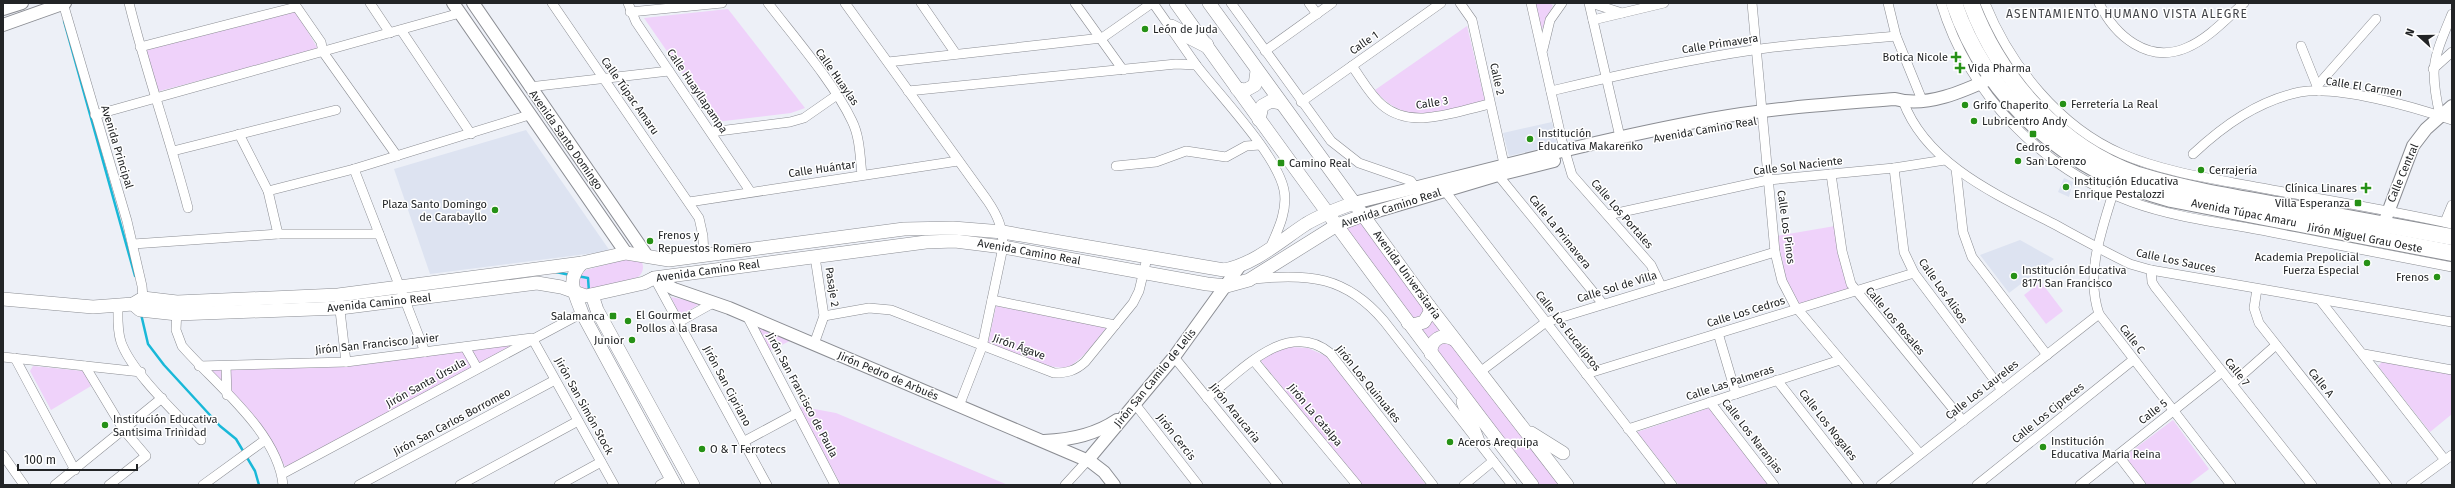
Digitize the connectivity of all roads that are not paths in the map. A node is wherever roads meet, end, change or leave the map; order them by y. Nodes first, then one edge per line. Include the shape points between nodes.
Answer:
1 (22, 3) edge
2 (64, 3) edge
3 (129, 3) edge
4 (370, 3) edge
5 (453, 3) edge
6 (473, 3) edge
7 (552, 3) edge
8 (628, 3) edge
9 (722, 3) edge
10 (768, 3) edge
11 (845, 3) edge
12 (923, 3) edge
13 (1075, 3) edge
14 (1153, 3) edge
15 (1176, 3) edge
16 (1209, 3) edge
17 (1221, 3) edge
18 (1231, 3) edge
19 (1309, 3) edge
20 (1332, 3) edge
21 (1441, 3) edge
22 (1460, 3) edge
23 (1530, 3) edge
24 (1562, 3) edge
25 (1590, 3) edge
26 (1664, 3) edge
27 (1752, 3) edge
28 (1888, 3) edge
29 (1941, 3) edge
30 (1954, 3) edge
31 (1971, 3) edge
32 (1985, 3) edge
33 (2099, 3) edge
34 (2244, 3) edge
35 (50, 5) edge
36 (295, 5) edge
37 (3, 9) edge
38 (630, 12) junction
39 (460, 13) junction
40 (1622, 13) junction
41 (1317, 14) junction
42 (2452, 14) edge
43 (2376, 19) dead end
44 (1593, 20) junction
45 (3, 25) edge
46 (1171, 27) junction
47 (401, 30) junction
48 (390, 33) junction
49 (1896, 36) junction
50 (1102, 38) junction
51 (1235, 39) junction
52 (1206, 45) junction
53 (2301, 46) dead end
54 (140, 47) junction
55 (1756, 50) junction
56 (1264, 51) junction
57 (323, 52) junction
58 (1542, 52) junction
59 (2452, 52) edge
60 (956, 54) junction
61 (888, 62) junction
62 (1196, 65) junction
63 (1352, 66) junction
64 (1123, 70) junction
65 (2433, 70) junction
66 (670, 71) junction
67 (1257, 71) junction
68 (602, 77) junction
69 (1606, 77) junction
70 (1985, 81) junction
71 (529, 87) junction
72 (1237, 89) junction
73 (2318, 89) junction
74 (908, 90) junction
75 (1551, 92) junction
76 (837, 95) junction
77 (156, 98) junction
78 (1922, 100) junction
79 (1903, 101) junction
80 (1301, 102) junction
81 (1280, 103) junction
82 (1490, 104) junction
83 (2452, 106) edge
84 (336, 110) dead end
85 (94, 114) junction
86 (528, 115) junction
87 (1763, 115) junction
88 (2446, 118) edge
89 (1259, 120) junction
90 (711, 132) junction
91 (239, 134) junction
92 (471, 134) junction
93 (1620, 137) junction
94 (1260, 145) junction
95 (173, 152) junction
96 (1565, 154) junction
97 (2193, 154) dead end
98 (397, 156) junction
99 (1945, 160) junction
100 (958, 161) junction
101 (1504, 164) junction
102 (1116, 166) dead end
103 (1894, 168) junction
104 (1956, 169) junction
105 (354, 170) junction
106 (1831, 174) junction
107 (862, 175) junction
108 (1498, 175) junction
109 (1768, 180) junction
110 (2114, 188) junction
111 (268, 191) junction
112 (750, 191) junction
113 (1445, 191) junction
114 (1418, 193) junction
115 (688, 202) junction
116 (1354, 203) junction
117 (2452, 205) edge
118 (188, 208) dead end
119 (1328, 212) junction
120 (1608, 215) junction
121 (1364, 216) junction
122 (2448, 223) edge
123 (1337, 225) junction
124 (1003, 232) junction
125 (2381, 232) junction
126 (278, 234) junction
127 (379, 234) junction
128 (2452, 237) edge
129 (133, 244) junction
130 (1003, 247) junction
131 (2098, 247) junction
132 (1270, 248) junction
133 (1775, 252) junction
134 (626, 253) junction
135 (2452, 253) edge
136 (647, 256) junction
137 (704, 256) junction
138 (815, 257) junction
139 (1147, 258) junction
140 (582, 263) junction
141 (1239, 267) junction
142 (2452, 267) edge
143 (2151, 270) junction
144 (1144, 273) junction
145 (1914, 274) junction
146 (654, 278) junction
147 (1249, 280) junction
148 (1227, 286) junction
149 (1661, 286) junction
150 (400, 287) junction
151 (2257, 289) junction
152 (1855, 291) junction
153 (575, 294) junction
154 (338, 295) junction
155 (592, 295) junction
156 (3, 299) edge
157 (405, 300) junction
158 (992, 300) junction
159 (2320, 300) junction
160 (138, 301) junction
161 (713, 303) junction
162 (1603, 304) junction
163 (118, 306) junction
164 (1429, 306) junction
165 (177, 308) junction
166 (340, 308) junction
167 (1797, 309) junction
168 (582, 313) junction
169 (2099, 314) junction
170 (747, 316) junction
171 (824, 316) junction
172 (679, 322) junction
173 (1546, 322) junction
174 (2452, 322) edge
175 (1408, 323) junction
176 (1115, 325) junction
177 (1718, 333) junction
178 (532, 338) junction
179 (1454, 339) junction
180 (814, 344) junction
181 (2276, 346) junction
182 (465, 347) junction
183 (982, 347) junction
184 (425, 352) junction
185 (1431, 354) junction
186 (2364, 354) junction
187 (2047, 355) junction
188 (3, 357) edge
189 (1174, 357) junction
190 (15, 358) junction
191 (1840, 360) junction
192 (2133, 360) junction
193 (1254, 361) junction
194 (346, 362) junction
195 (86, 366) junction
196 (199, 366) junction
197 (226, 366) junction
198 (477, 368) junction
199 (2452, 370) edge
200 (140, 372) junction
201 (1480, 372) junction
202 (2222, 372) junction
203 (1586, 374) junction
204 (555, 380) junction
205 (1777, 380) junction
206 (2232, 384) junction
207 (1458, 389) junction
208 (2002, 390) junction
209 (1736, 394) junction
210 (227, 395) junction
211 (162, 398) junction
212 (1207, 398) junction
213 (1710, 402) junction
214 (1135, 404) junction
215 (959, 406) junction
216 (2174, 411) junction
217 (797, 413) junction
218 (1126, 414) junction
219 (578, 421) junction
220 (1963, 421) junction
221 (1522, 428) junction
222 (123, 429) junction
223 (1628, 429) junction
224 (201, 440) dead end
225 (265, 440) junction
226 (1041, 441) junction
227 (1478, 441) junction
228 (743, 442) junction
229 (1563, 453) dead end
230 (1920, 454) junction
231 (2118, 454) junction
232 (3, 455) edge
233 (2449, 458) edge
234 (1087, 461) junction
235 (1493, 461) junction
236 (601, 462) junction
237 (74, 470) junction
238 (282, 474) junction
239 (673, 482) edge
240 (24, 485) edge
241 (56, 485) edge
242 (109, 485) edge
243 (203, 485) edge
244 (283, 485) edge
245 (359, 485) edge
246 (460, 485) edge
247 (559, 485) edge
248 (614, 485) edge
249 (660, 485) edge
250 (693, 485) edge
251 (766, 485) edge
252 (835, 485) edge
253 (1065, 485) edge
254 (1114, 485) edge
255 (1198, 485) edge
256 (1278, 485) edge
257 (1357, 485) edge
258 (1433, 485) edge
259 (1464, 485) edge
260 (1512, 485) edge
261 (1532, 485) edge
262 (1567, 485) edge
263 (1672, 485) edge
264 (1774, 485) edge
265 (1859, 485) edge
266 (1881, 485) edge
267 (1977, 485) edge
268 (2080, 485) edge
269 (2141, 485) edge
270 (2231, 485) edge
271 (2312, 485) edge
272 (2387, 485) edge
273 (2412, 485) edge

1 - 37 street
2 - 35 street
2 - 85 street, Avenida Principal
3 - 54 street
4 - 48 street
5 - 39 street, Avenida Santo Domingo
6 - 71 street, Avenida Santo Domingo
7 - 68 street, Calle Túpac Amaru
8 - 38 street, Calle Huayllapampa
9 - 38 street
10 - 76 street, Calle Huaylas
11 - 61 street
12 - 60 street
13 - 50 street
14 - 46 street
14 - 50 street
15 - 52 main road
16 - 51 main road, Avenida Universitaria
17 - 51 main road
18 - 56 street
19 - 41 street
20 - 41 street
21 - 63 street, Calle 1
22 - 82 street, Calle 2 via 1472,20
23 - 58 street, Calle Los Portales
24 - 58 street via 1550,20
25 - 40 street
25 - 44 street
26 - 40 street
27 - 55 street, Calle Los Pinos
28 - 49 street
29 - 70 street via 1952,32
30 - 70 highway, Avenida Túpac Amaru
31 - 125 highway, Avenida Túpac Amaru via 1993,50 2013,81 2033,104 2071,137 2114,164 2178,186
32 - 125 street, Avenida Túpac Amaru via 2009,50 2048,101 2074,124 2121,154
33 - 34 street via 2115,29 2130,43 2150,52 2169,53 2187,48 2210,33
35 - 45 street
36 - 54 street
36 - 57 street via 321,42
38 - 66 street, Calle Huayllapampa
39 - 47 street
39 - 86 street, Avenida Santo Domingo
40 - 44 street
41 - 56 street
42 - 65 street via 2436,52
43 - 73 street
44 - 69 street
46 - 52 main road
46 - 62 street
47 - 48 street
47 - 92 street
48 - 57 street
49 - 55 street, Calle Primavera
49 - 78 street
50 - 60 street
50 - 64 street
51 - 67 main road, Avenida Universitaria
52 - 72 main road
53 - 73 street
54 - 77 street
55 - 69 street, Calle Primavera
55 - 87 street, Calle Los Pinos
56 - 80 street
57 - 77 street
57 - 98 street
58 - 75 street, Calle Los Portales
59 - 65 street
60 - 61 street
61 - 74 street
62 - 64 street via 1176,64
62 - 94 street
63 - 80 street, Calle 1
63 - 82 street, Calle 3 via 1381,104 1403,116 1424,118
64 - 74 street
65 - 88 street via 2433,85
66 - 68 street
66 - 90 street, Calle Huayllapampa
67 - 72 main road via 1257,81 1251,88
67 - 81 main road, Avenida Universitaria
68 - 71 street
68 - 115 street, Calle Túpac Amaru
69 - 75 street, Calle Primavera
69 - 93 street
70 - 78 street, Avenida Camino Real via 1962,91
70 - 110 highway, Avenida Túpac Amaru via 2047,138
71 - 136 street, Avenida Santo Domingo
72 - 89 main road
73 - 88 street, Calle El Carmen via 2384,100
73 - 97 street, Calle El Carmen via 2276,100 2236,117
74 - 100 street
75 - 96 street, Calle Los Portales
76 - 90 street via 804,118
76 - 107 street, Calle Huaylas via 854,127
77 - 85 street
77 - 95 street
78 - 79 street, Avenida Camino Real
79 - 87 street, Avenida Camino Real via 1896,106
79 - 99 street, Calle Los Sauces via 1908,116
80 - 114 street via 1331,141 1354,160 1371,168 1404,177
81 - 89 main road via 1266,103 1260,110
81 - 116 main road, Avenida Universitaria
82 - 101 street, Calle 2
83 - 88 street, Calle Central
84 - 91 street
85 - 129 street, Avenida Principal
86 - 92 street
86 - 134 street, Avenida Santo Domingo
87 - 93 street, Avenida Camino Real
87 - 96 street, Avenida Camino Real
87 - 109 street, Calle Los Pinos
88 - 125 street, Calle Central via 2426,129 2413,146
89 - 119 main road
90 - 112 street, Calle Huayllapampa
91 - 95 street
91 - 111 street
92 - 98 street
93 - 96 street, Avenida Camino Real
94 - 102 street via 1246,146 1226,156 1186,152 1161,161
94 - 132 street via 1275,164 1285,192 1281,222
95 - 118 street
96 - 101 street, Avenida Camino Real
96 - 108 street, Avenida Camino Real
96 - 120 street, Calle Los Portales via 1572,175
98 - 105 street
99 - 103 street, Calle Sol Naciente
99 - 104 street, Calle Los Sauces
100 - 107 street, Calle Huántar
100 - 124 street via 999,217
101 - 114 street, Avenida Camino Real
103 - 106 street, Calle Sol Naciente
103 - 145 street, Calle Los Alisos via 1904,252
104 - 131 street, Calle Los Sauces via 1988,190
104 - 187 street via 1963,232 1972,258
105 - 111 street
105 - 127 street
106 - 109 street, Calle Sol Naciente
106 - 152 street, Calle Los Rosales via 1842,251
107 - 112 street, Calle Huántar
108 - 113 street, Avenida Camino Real
108 - 162 street, Calle La Primavera
109 - 120 street, Calle Sol Naciente
109 - 133 street, Calle Los Pinos
110 - 125 highway, Avenida Túpac Amaru via 2170,200
110 - 131 street, Calle C
111 - 126 street
112 - 115 street, Calle Huántar
113 - 114 street, Avenida Camino Real
113 - 173 street, Calle Los Eucaliptos
114 - 116 street, Avenida Camino Real
114 - 121 street, Avenida Camino Real
115 - 137 street, Calle Túpac Amaru via 699,218
116 - 119 main road, Avenida Camino Real
116 - 121 main road, Avenida Universitaria
117 - 122 street
119 - 123 main road
119 - 132 main road, Avenida Camino Real
120 - 149 street, Calle Los Portales via 1651,265
121 - 123 main road, Avenida Camino Real
121 - 164 main road, Avenida Universitaria
122 - 125 street, Avenida Túpac Amaru
123 - 147 main road, Avenida Camino Real
123 - 175 main road
124 - 130 street
124 - 137 main road, Avenida Camino Real via 953,228 904,229
124 - 139 main road, Avenida Camino Real
125 - 128 highway, Avenida Túpac Amaru
125 - 135 highway, Avenida Túpac Amaru
125 - 142 street, Jirón Miguel Grau Oeste
126 - 127 street
126 - 129 street
127 - 150 street
129 - 160 street, Avenida Principal
130 - 138 main road, Avenida Camino Real via 955,241 926,242
130 - 144 main road, Avenida Camino Real
130 - 158 street
131 - 143 street, Calle Los Sauces via 2130,264
131 - 169 street, Calle C via 2092,285
132 - 141 main road, Avenida Camino Real
133 - 149 street, Calle Sol de Villa
133 - 167 street, Calle Los Pinos via 1782,281
134 - 136 main road, Avenida Camino Real
134 - 140 main road, Avenida Camino Real
136 - 137 main road, Avenida Camino Real via 669,260
136 - 146 main road, Avenida Santo Domingo via 654,268
138 - 146 main road, Avenida Camino Real
138 - 171 street, Pasaje 2
139 - 141 main road, Avenida Camino Real via 1224,270
139 - 144 street, Jirón Ágave
140 - 150 main road, Avenida Camino Real
140 - 153 main road via 572,278
141 - 148 street, Jirón San Camilo de Lelis
143 - 151 street, Calle Los Sauces
143 - 202 street, Calle 7 via 2155,287
144 - 148 main road, Avenida Camino Real
144 - 176 street, Jirón Ágave via 1134,303
145 - 152 street, Calle Los Cedros
145 - 208 street, Calle Los Alisos
146 - 155 main road, Avenida Camino Real
146 - 161 street, Jirón Pedro de Arbués
146 - 172 street, Jirón San Cipriano
147 - 148 main road, Avenida Camino Real
147 - 227 street via 1285,276 1309,277 1332,282 1361,298 1384,321
148 - 189 street, Jirón San Camilo de Lelis
149 - 162 street, Calle Sol de Villa
150 - 154 main road, Avenida Camino Real
150 - 157 street
151 - 159 street, Calle Los Sauces
151 - 181 street, Calle A via 2255,317
152 - 167 street, Calle Los Cedros
152 - 220 street, Calle Los Rosales
153 - 155 main road, Avenida Camino Real
153 - 157 main road, Avenida Camino Real via 561,287 537,283
153 - 168 main road
154 - 165 main road, Avenida Camino Real
154 - 166 street
155 - 250 main road via 597,310
156 - 163 main road, Avenida Camino Real via 93,307
157 - 166 main road, Avenida Camino Real
157 - 184 street
158 - 176 street
158 - 183 street
159 - 174 street, Calle Los Sauces
159 - 186 street
160 - 163 main road, Avenida Camino Real
160 - 165 main road, Avenida Camino Real via 140,310
161 - 170 street, Jirón Pedro de Arbués
161 - 172 street
162 - 173 street, Calle Sol de Villa
163 - 200 street via 118,330 122,344
164 - 175 main road via 1428,318 1424,322 1413,325
164 - 179 main road, Avenida Universitaria
165 - 166 main road, Avenida Camino Real
165 - 196 street via 178,338
166 - 194 street
167 - 177 street, Calle Los Cedros
167 - 191 street, Calle Los Pinos
168 - 178 street, Jirón Santa Úrsula
168 - 239 main road
169 - 187 street, Calle Los Laureles
169 - 192 street, Calle C
170 - 180 street, Jirón Pedro de Arbués
170 - 217 street, Jirón San Francisco de Paula
171 - 180 street, Pasaje 2
171 - 183 street, Jirón Ágave via 869,308 886,309
172 - 228 street, Jirón San Cipriano
173 - 201 street, Calle Sol de Villa
173 - 203 street, Calle Los Eucaliptos
175 - 185 main road
176 - 183 street, Jirón Ágave via 1085,362 1077,369 1066,373 1054,373
177 - 203 street, Calle Los Cedros
177 - 209 street
178 - 182 street, Jirón San Francisco Javier
178 - 198 street, Jirón Santa Úrsula
178 - 204 street, Jirón San Simón Stock
179 - 185 main road via 1442,336 1437,338 1431,348
179 - 201 main road, Avenida Universitaria
180 - 215 street, Jirón Pedro de Arbués
181 - 206 street
181 - 272 street, Calle A
182 - 184 street, Jirón San Francisco Javier
182 - 198 street
183 - 215 street
184 - 194 street, Jirón San Francisco Javier
185 - 207 main road
186 - 199 street
186 - 233 street
187 - 208 street, Calle Los Laureles
188 - 190 street
189 - 212 street, Jirón Araucaria
189 - 214 street, Jirón San Camilo de Lelis
190 - 195 street
190 - 237 street
191 - 205 street, Calle Las Palmeras
191 - 230 street, Calle Los Pinos
192 - 216 street, Calle C
192 - 267 street, Calle Los Cipreces
193 - 212 street, Jirón Los Quinuales
193 - 257 street, Jirón La Catalpa
193 - 258 street, Jirón Los Quinuales via 1271,348 1285,343 1310,342 1321,346 1330,353
194 - 197 street, Jirón San Francisco Javier
195 - 200 street
195 - 222 street
196 - 197 street, Jirón San Francisco Javier
196 - 210 street
197 - 210 street
198 - 238 street, Jirón Santa Úrsula
200 - 211 street
201 - 221 main road, Avenida Universitaria
202 - 206 street, Calle 7
202 - 216 street, Calle 5
203 - 223 street, Calle Los Eucaliptos
204 - 219 street, Jirón San Simón Stock
204 - 245 street, Jirón San Carlos Borromeo
205 - 209 street, Calle Las Palmeras
205 - 265 street, Calle Los Nogales
206 - 271 street, Calle 7
207 - 227 main road
207 - 261 main road
208 - 220 street, Calle Los Laureles
209 - 213 street, Calle Las Palmeras
210 - 225 street via 251,419
211 - 222 street
211 - 224 street
212 - 256 street, Jirón Araucaria
213 - 223 street, Calle Las Palmeras
213 - 264 street, Calle Los Naranjas
214 - 218 street, Jirón San Camilo de Lelis
214 - 255 street, Jirón Cercis
215 - 226 street, Jirón Pedro de Arbués
216 - 231 street, Calle 5
216 - 270 street, Calle C
217 - 228 street
217 - 252 street, Jirón San Francisco de Paula
218 - 226 street via 1111,424 1083,436
218 - 234 street, Jirón San Camilo de Lelis
219 - 236 street, Jirón San Simón Stock
219 - 246 street
220 - 230 street, Calle Los Laureles
221 - 229 main road
221 - 262 main road, Avenida Universitaria
222 - 237 street
222 - 242 street via 146,456
223 - 263 street, Calle Los Eucaliptos
225 - 238 street
225 - 243 street
226 - 234 street, Jirón Pedro de Arbués
227 - 235 street
228 - 251 street, Jirón San Cipriano
230 - 266 street, Calle Los Laureles
231 - 268 street, Calle 5
231 - 269 street
232 - 240 street
233 - 273 street
234 - 253 street, Jirón San Camilo de Lelis
234 - 254 street, Jirón Pedro de Arbués via 1099,468
235 - 259 street
235 - 260 street
236 - 247 street
236 - 248 street, Jirón San Simón Stock
237 - 241 street
238 - 244 street
239 - 249 street

